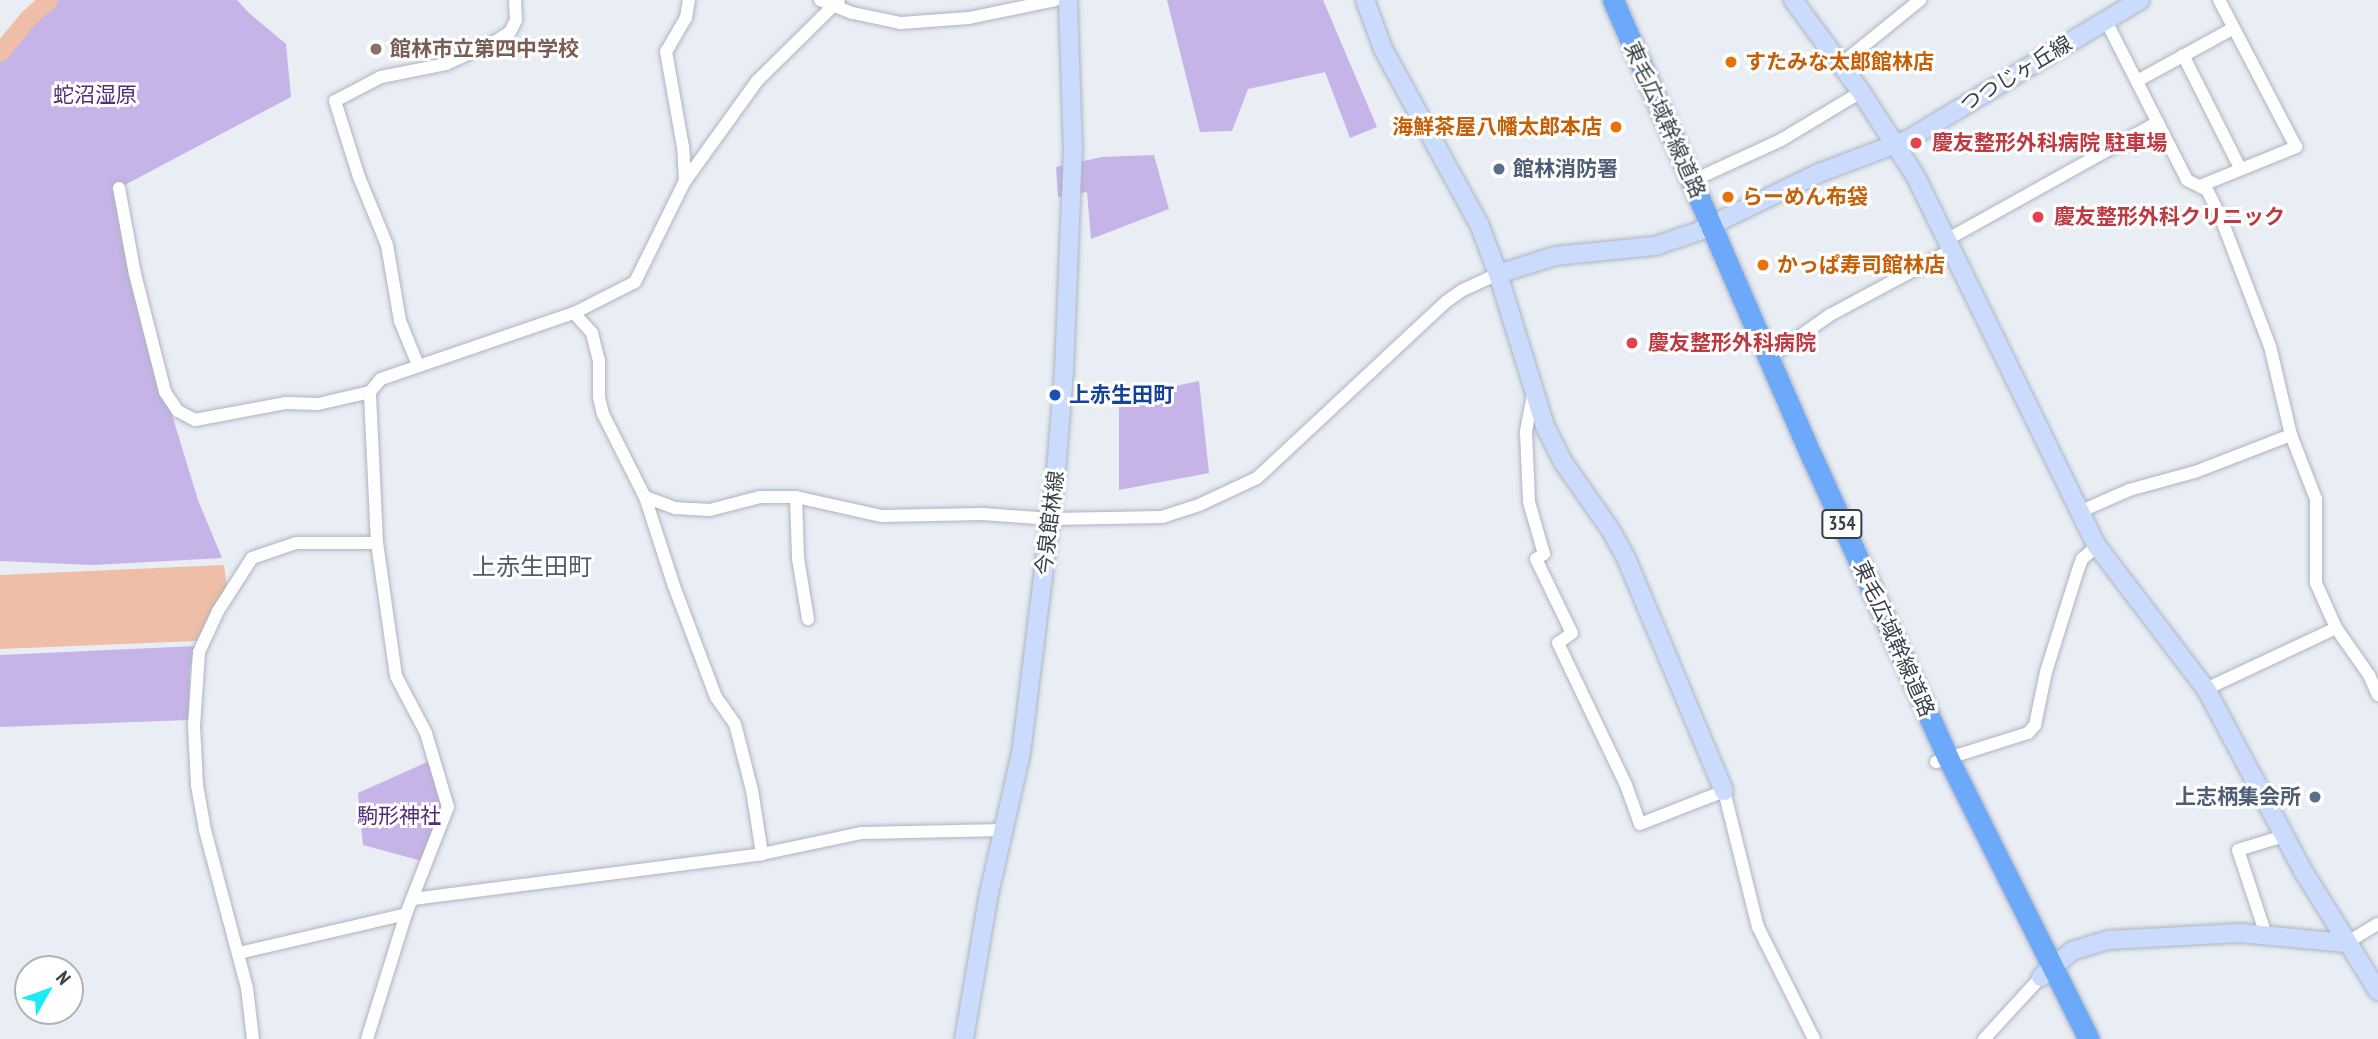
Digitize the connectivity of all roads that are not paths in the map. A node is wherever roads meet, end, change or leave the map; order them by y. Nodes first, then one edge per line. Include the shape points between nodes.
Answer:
1 (515, 0) edge
2 (689, 0) edge
3 (820, 0) edge
4 (1055, 0) edge
5 (1068, 0) edge
6 (1366, 0) edge
7 (1599, 0) edge
8 (1613, 0) edge
9 (1793, 0) edge
10 (1920, 0) edge
11 (2140, 0) edge
12 (2219, 0) edge
13 (837, 3) edge
14 (2106, 21) junction
15 (2232, 29) junction
16 (2183, 55) junction
17 (1841, 64) junction
18 (2137, 80) junction
19 (1861, 92) junction
20 (2158, 122) junction
21 (1896, 145) junction
22 (2240, 168) junction
23 (685, 181) junction
24 (1692, 181) junction
25 (2200, 186) junction
26 (119, 188) dead end
27 (1705, 228) junction
28 (1950, 244) junction
29 (1498, 274) junction
30 (574, 313) junction
31 (1769, 358) junction
32 (418, 365) junction
33 (370, 392) junction
34 (1533, 396) junction
35 (2291, 435) junction
36 (645, 497) junction
37 (796, 497) junction
38 (2079, 512) junction
39 (1051, 519) junction
40 (377, 543) junction
41 (2097, 546) junction
42 (808, 619) dead end
43 (2336, 628) junction
44 (2206, 689) junction
45 (2378, 695) edge
46 (1942, 760) junction
47 (1724, 791) junction
48 (1004, 830) junction
49 (2284, 836) junction
50 (762, 854) junction
51 (412, 899) junction
52 (406, 914) junction
53 (2378, 923) edge
54 (2266, 935) junction
55 (2346, 943) junction
56 (239, 953) junction
57 (2046, 972) junction
58 (2378, 991) edge
59 (253, 1039) edge
60 (367, 1039) edge
61 (964, 1039) edge
62 (1814, 1039) edge
63 (1984, 1039) edge
64 (2075, 1039) edge
65 (2089, 1039) edge

1 - 32 street via 516,20 510,32 496,41 446,64 381,77 335,101 387,245 400,321
2 - 23 street via 686,18 666,52
3 - 13 street
4 - 13 street via 969,18 901,23
5 - 39 street, 今泉館林線 via 1073,151 1064,371
6 - 29 street via 1383,50 1466,197
7 - 27 highway, 東毛広域幹線道路 / 354
8 - 24 highway, 東毛広域幹線道路 / 354
9 - 17 street
10 - 17 street
11 - 14 street, つつじヶ丘線
12 - 15 street
13 - 23 street via 757,81
14 - 18 street
14 - 21 street, つつじヶ丘線
15 - 16 street
15 - 22 street via 2296,146
16 - 18 street
16 - 22 street
17 - 19 street
18 - 20 street
19 - 21 street
19 - 24 street via 1781,140
20 - 25 street via 2188,180
20 - 28 street
21 - 27 street, つつじヶ丘線 via 1819,173
21 - 28 street
22 - 25 street
23 - 30 street via 635,282
24 - 27 highway, 東毛広域幹線道路 / 354
25 - 35 street via 2207,190 2221,218 2259,317
26 - 33 street via 165,392 178,411 195,420 286,403 318,404
27 - 29 street, つつじヶ丘線 via 1630,251 1555,256
27 - 31 highway, 東毛広域幹線道路 / 354
27 - 46 highway, 東毛広域幹線道路 / 354
28 - 31 street via 1830,315
28 - 38 street
29 - 34 street
29 - 39 street via 1447,301 1257,478 1162,517
30 - 32 street
30 - 36 street via 592,333 603,414
31 - 46 highway, 東毛広域幹線道路 / 354
32 - 33 street via 381,379
33 - 40 street
34 - 47 street via 1554,446 1626,558
34 - 47 street via 1526,432 1530,502 1544,554 1536,559 1572,633 1558,643 1640,824
35 - 38 street via 2195,472 2129,490
35 - 43 street via 2316,499 2316,583
36 - 37 street via 676,508 710,510 760,497
36 - 50 street via 716,697 735,724
37 - 39 street via 882,516 982,514
37 - 42 street via 798,558
38 - 41 street
39 - 48 street, 今泉館林線 via 1021,753
40 - 51 street via 396,676 426,733 448,807
40 - 56 street via 296,543 252,558 218,611 200,652 194,726 197,786
41 - 44 street
41 - 46 street via 2079,567 2035,724 2028,733
43 - 44 street
43 - 45 street
44 - 49 street
46 - 57 highway, 東毛広域幹線道路 / 354
47 - 62 street via 1758,926
48 - 50 street via 862,833
48 - 61 street, 今泉館林線
49 - 54 street via 2238,850
49 - 55 street
50 - 51 street
51 - 52 street
52 - 56 street
52 - 60 street
53 - 55 street
54 - 55 street
54 - 57 street via 2095,942 2072,951
55 - 58 street
56 - 59 street
57 - 63 street
57 - 64 highway, 東毛広域幹線道路 / 354
57 - 65 highway, 東毛広域幹線道路 / 354

